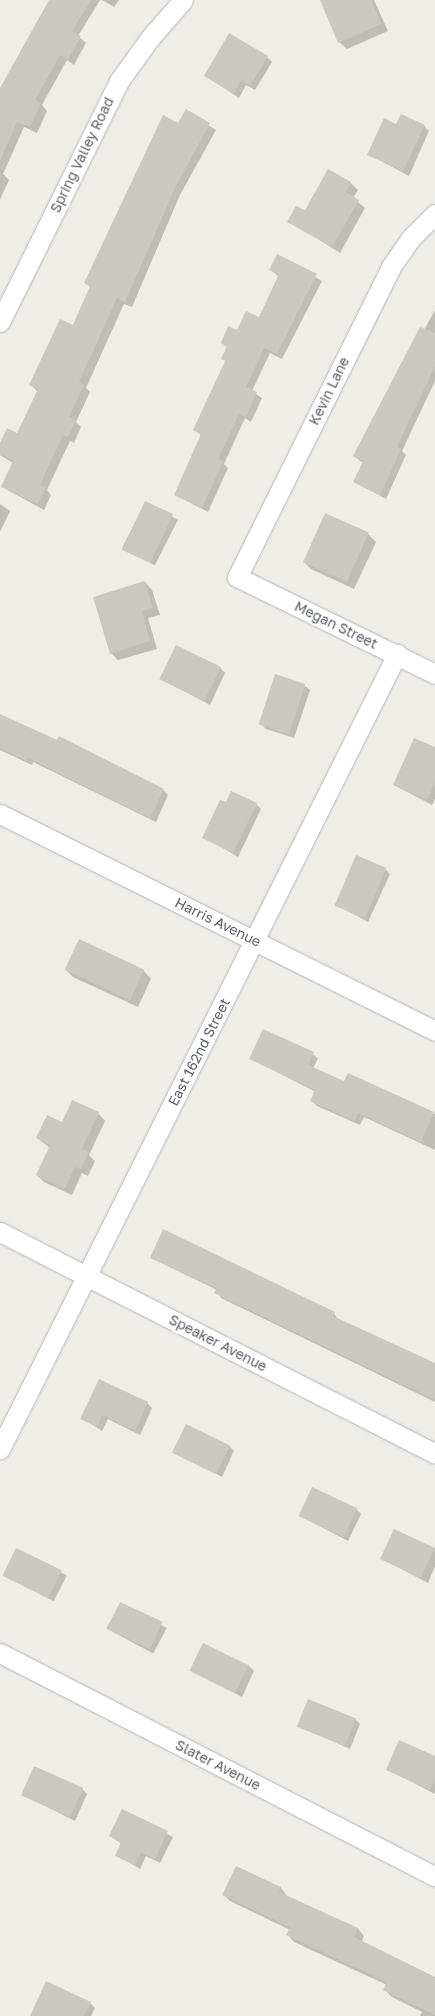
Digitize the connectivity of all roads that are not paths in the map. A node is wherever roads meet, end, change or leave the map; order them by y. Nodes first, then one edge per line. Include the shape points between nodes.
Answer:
1 (183, 0) edge
2 (435, 214) edge
3 (0, 322) edge
4 (237, 577) joint
5 (397, 654) junction
6 (435, 674) edge
7 (0, 814) edge
8 (254, 940) junction
9 (435, 1031) edge
10 (0, 1232) edge
11 (86, 1276) junction
12 (0, 1449) edge
13 (435, 1454) edge
14 (0, 1654) edge
15 (435, 1877) edge

1 - 3 street, Spring Valley Road via 119,81
2 - 4 street, Kevin Lane via 391,267
4 - 5 street, Megan Street
5 - 6 street, Megan Street
5 - 8 street, East 162nd Street
7 - 8 street, Harris Avenue
8 - 9 street, Harris Avenue
8 - 11 street, East 162nd Street
10 - 11 street, Speaker Avenue
11 - 12 street, East 162nd Street
11 - 13 street, Speaker Avenue
14 - 15 street, Slater Avenue

